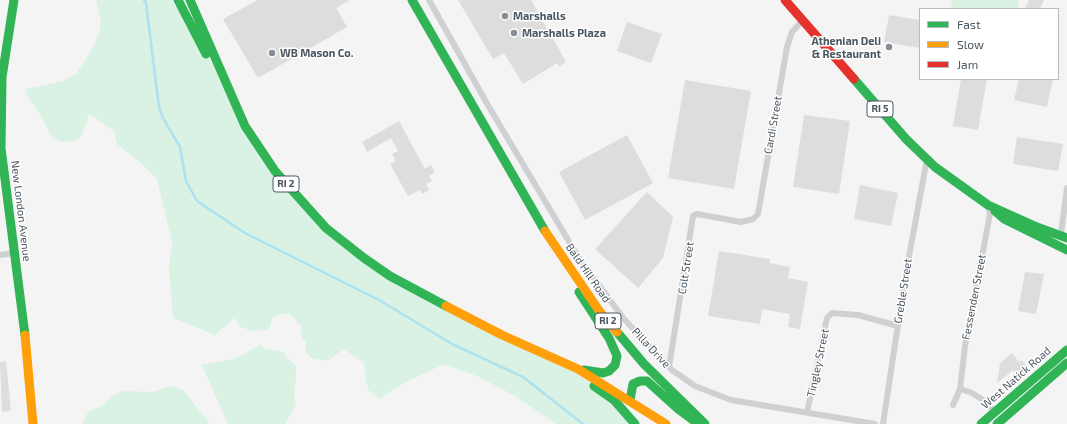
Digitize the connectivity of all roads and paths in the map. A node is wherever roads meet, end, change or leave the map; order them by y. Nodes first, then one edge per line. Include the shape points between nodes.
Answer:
1 (14, 0) edge
2 (171, 0) edge
3 (178, 0) edge
4 (190, 0) edge
5 (412, 0) edge
6 (429, 0) edge
7 (785, 0) edge
8 (803, 20) junction
9 (208, 58) junction
10 (1, 76) edge
11 (240, 115) junction
12 (927, 159) junction
13 (1067, 188) edge
14 (528, 204) junction
15 (988, 204) junction
16 (741, 222) joint
17 (1064, 236) edge
18 (1067, 250) edge
19 (14, 253) junction
20 (0, 255) edge
21 (898, 326) junction
22 (1067, 350) edge
23 (562, 362) junction
24 (1067, 363) edge
25 (669, 367) junction
26 (578, 369) junction
27 (960, 389) junction
28 (630, 400) junction
29 (953, 405) dead end
30 (808, 412) junction
31 (995, 412) junction
32 (33, 424) edge
33 (635, 424) edge
34 (666, 424) edge
35 (698, 424) edge
36 (705, 424) edge
37 (875, 424) edge
38 (883, 424) edge
39 (981, 424) edge
40 (997, 424) edge

1 - 10 main road, New London Avenue
2 - 9 main road
3 - 9 main road, RI 2
4 - 11 main road
5 - 14 main road, Bald Hill Road / RI 2
6 - 25 street, Pilla Drive via 577,255 621,315
7 - 8 main road, RI 5
8 - 12 main road, RI 5 via 906,139
8 - 16 street, Cardi Street via 792,32 787,47 760,211 753,219
9 - 11 main road, RI 2
10 - 19 main road, New London Avenue via 1,148
11 - 23 main road, RI 2 via 275,170 298,199 344,244 429,298
12 - 15 main road, RI 5 via 969,193
12 - 21 street, Greble Street
13 - 17 street
14 - 26 main road via 617,356 614,368 606,372
14 - 36 main road, Bald Hill Road / RI 2 via 600,312 644,364
15 - 17 main road, RI 5 via 1037,227
15 - 18 main road, RI 5 via 1004,219
15 - 27 street, Fessenden Street via 990,214 965,346
16 - 25 street, Colt Street via 697,214 693,216
19 - 20 street
19 - 32 main road, New London Avenue via 28,357
21 - 30 street, Tingley Street via 851,314 835,312 830,315 822,339
21 - 38 street, Greble Street
22 - 31 main road, West Natick Road
23 - 26 main road, RI 2
23 - 33 main road via 614,400
24 - 40 main road, West Natick Road
25 - 30 street, Pilla Drive via 696,386 731,400
26 - 28 main road, RI 2
27 - 29 street, Fessenden Street
27 - 31 street via 983,400
28 - 34 main road, RI 2
28 - 35 main road via 633,384 647,381
30 - 37 street, Pilla Drive
31 - 39 main road, West Natick Road

